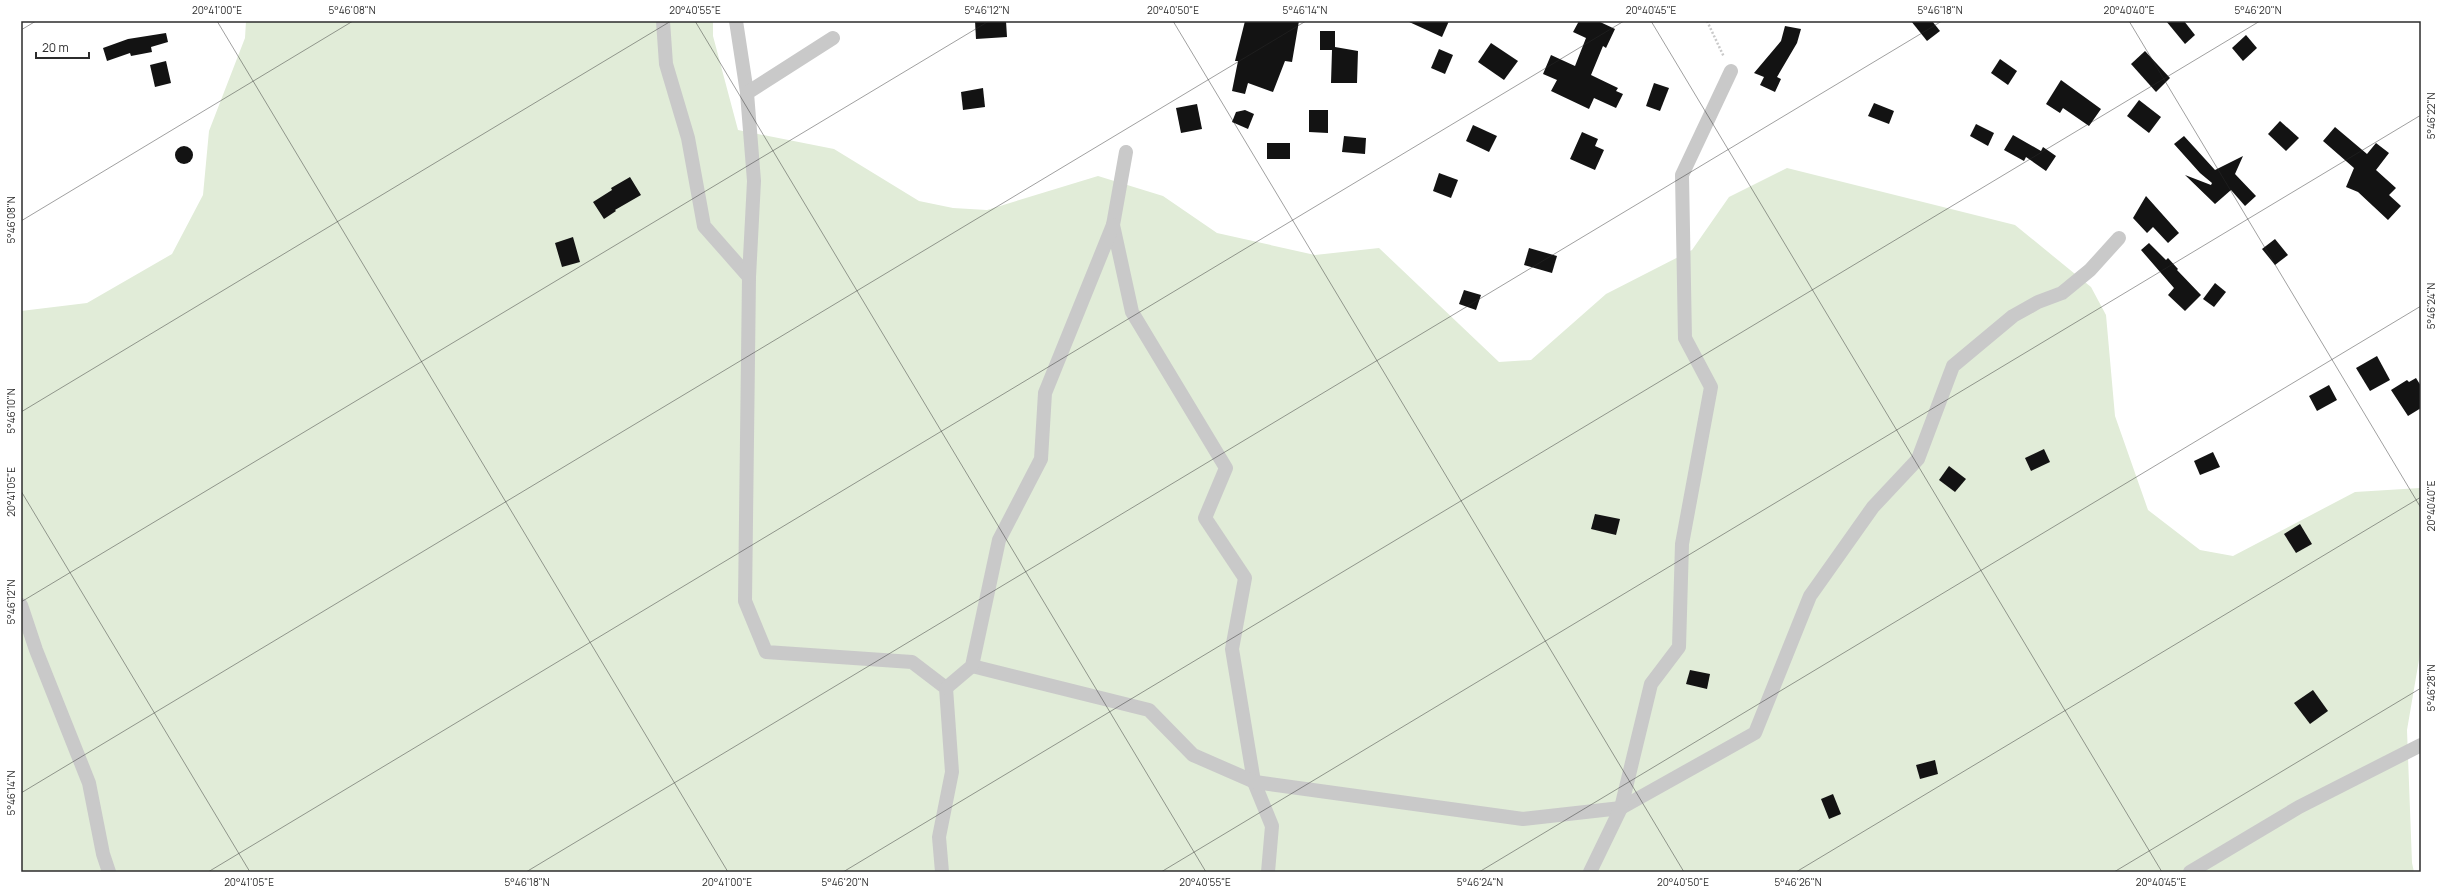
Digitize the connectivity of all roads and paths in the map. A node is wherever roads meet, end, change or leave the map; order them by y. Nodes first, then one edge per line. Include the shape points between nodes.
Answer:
1 (663, 21) edge
2 (736, 21) edge
3 (1707, 21) edge
4 (834, 38) dead end
5 (1731, 71) joint
6 (747, 93) junction
7 (1126, 152) dead end
8 (1113, 225) junction
9 (2119, 238) dead end
10 (749, 277) junction
11 (21, 605) edge
12 (972, 666) junction
13 (946, 688) junction
14 (2421, 745) edge
15 (1254, 782) junction
16 (1621, 808) junction
17 (1595, 871) edge
18 (109, 872) edge
19 (942, 872) edge
20 (1268, 872) edge
21 (2190, 872) edge

1 - 10 street via 666,64 688,138 704,226
2 - 6 street
3 - 5 path
4 - 6 street
5 - 16 street via 1682,175 1685,338 1711,387 1682,544 1679,647 1651,684
6 - 10 street via 754,180
7 - 8 street
8 - 12 street via 1045,393 1041,459 1000,540
8 - 15 street via 1132,312 1226,468 1205,518 1246,578 1232,649
9 - 16 street via 2090,270 2062,293 2038,302 2013,316 1953,366 1918,459 1872,507 1810,596 1755,733
10 - 13 street via 745,601 766,652 912,662
11 - 18 street via 36,650 90,783 103,854
12 - 13 street
12 - 15 street via 1149,710 1193,755
13 - 19 street via 952,772 939,837
14 - 21 street via 2299,807
15 - 16 street via 1523,819
15 - 20 street via 1272,826
16 - 17 street

